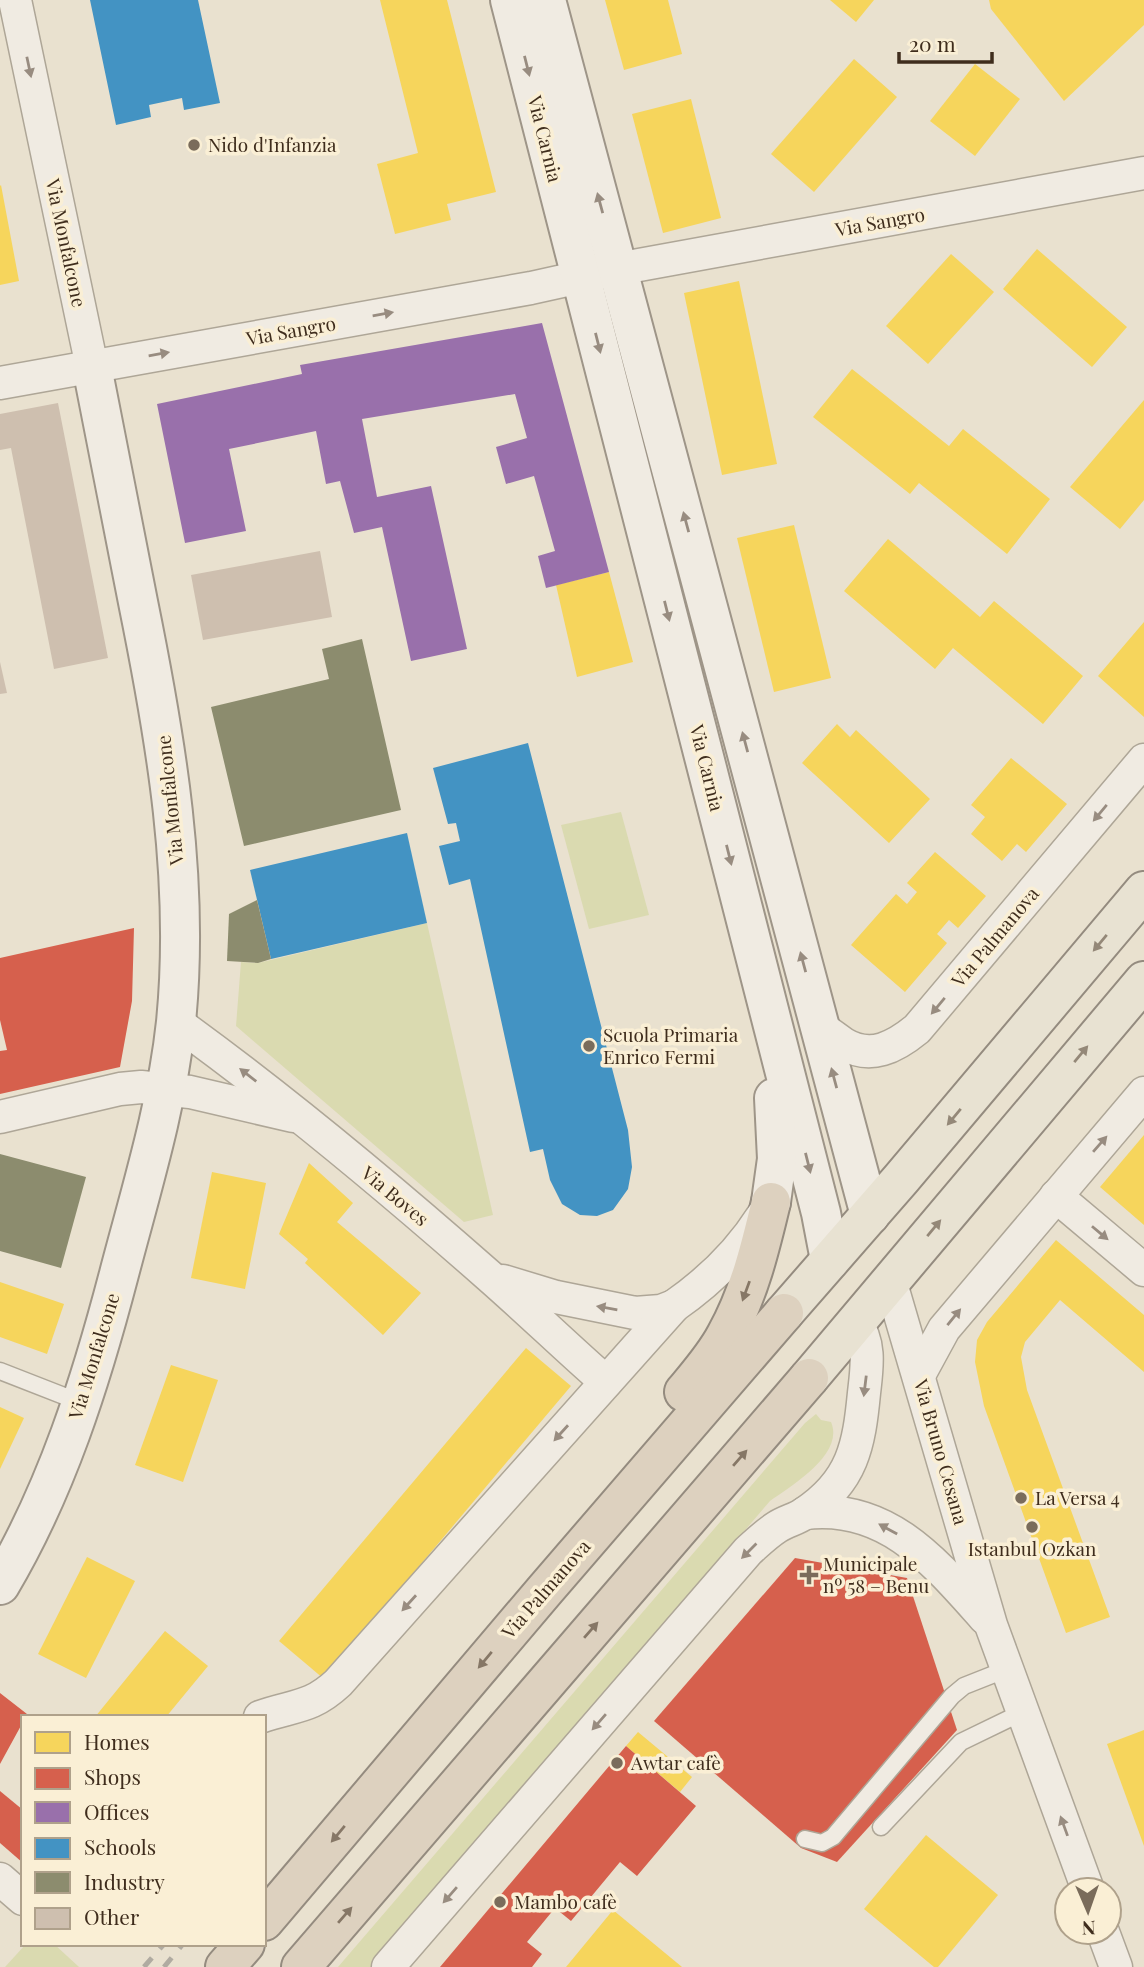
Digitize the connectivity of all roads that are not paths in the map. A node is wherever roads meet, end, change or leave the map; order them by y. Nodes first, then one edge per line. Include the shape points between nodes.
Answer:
1 (15, 0) edge
2 (510, 0) edge
3 (547, 0) edge
4 (1144, 173) edge
5 (599, 273) junction
6 (92, 367) junction
7 (0, 383) edge
8 (1144, 760) edge
9 (1144, 891) edge
10 (1144, 981) edge
11 (767, 1002) junction
12 (176, 1022) junction
13 (820, 1028) junction
14 (166, 1088) junction
15 (1144, 1093) edge
16 (0, 1117) edge
17 (301, 1118) junction
18 (1056, 1196) junction
19 (771, 1202) junction
20 (870, 1215) junction
21 (830, 1260) junction
22 (1144, 1270) edge
23 (488, 1275) junction
24 (890, 1280) junction
25 (674, 1306) junction
26 (784, 1313) joint
27 (855, 1321) junction
28 (0, 1371) edge
29 (919, 1375) junction
30 (808, 1378) joint
31 (606, 1382) junction
32 (82, 1402) junction
33 (805, 1513) junction
34 (0, 1585) edge
35 (545, 1590) junction
36 (991, 1625) junction
37 (1007, 1668) junction
38 (1023, 1713) junction
39 (266, 1716) edge
40 (881, 1827) dead end
41 (805, 1839) dead end
42 (1083, 1876) edge
43 (0, 1879) edge
44 (21, 1897) edge
45 (266, 1919) edge
46 (242, 1946) edge
47 (1108, 1946) edge
48 (225, 1967) edge
49 (301, 1967) edge
50 (388, 1967) edge
51 (1116, 1967) edge

1 -> 6 street, Via Monfalcone
2 -> 5 street, Via Carnia
5 -> 3 street, Via Carnia
4 - 5 street, Via Sangro
6 -> 5 street, Via Sangro
5 -> 11 street, Via Carnia
13 -> 5 street, Via Carnia via 714,623
6 - 7 street, Via Sangro
6 - 12 street, Via Monfalcone via 171,788 180,921
8 -> 13 street, Via Palmanova via 917,1030 896,1045 871,1053 845,1045
9 -> 20 main road, Via Palmanova
24 -> 10 main road
11 - 19 street via 777,1139
11 -> 21 street, Via Carnia
12 - 14 street, Via Monfalcone
17 -> 12 street, Via Boves
20 -> 13 street, Via Carnia
14 - 16 street, Via Boves via 127,1088
14 - 17 street, Via Boves
14 - 32 street, Via Monfalcone via 110,1312
18 -> 15 street
17 - 23 street, Via Boves
18 -> 22 street
29 -> 18 street via 944,1329
19 - 25 street via 736,1253
19 -> 35 highway via 746,1293 725,1336 562,1547
20 - 21 main road, Via Palmanova
20 - 24 main road
21 - 26 main road, Via Palmanova
21 - 27 main road via 838,1298
25 -> 23 street, Via Boves via 635,1313 548,1296
23 - 31 street, Via Boves
24 - 27 main road
24 - 29 street, Via Bruno Cesana
25 - 31 street
26 - 35 highway, Via Palmanova
27 - 30 main road
27 -> 33 street via 867,1355 859,1439 846,1471
28 - 32 lane
29 - 36 street, Via Bruno Cesana
49 -> 30 highway
31 -> 39 street via 332,1688 302,1707
32 - 34 street, Via Monfalcone via 32,1526
36 -> 33 street, Via Bruno Cesana via 942,1570 897,1534 851,1513
33 -> 50 street via 777,1527 748,1551
35 -> 45 highway, Via Palmanova
36 - 37 street, Via Bruno Cesana
37 - 38 street, Via Bruno Cesana
37 - 41 lane via 952,1696 833,1837 822,1843
38 - 40 lane via 961,1742
42 -> 38 street, Via Bruno Cesana
43 - 44 street
46 - 48 highway
47 - 51 street

